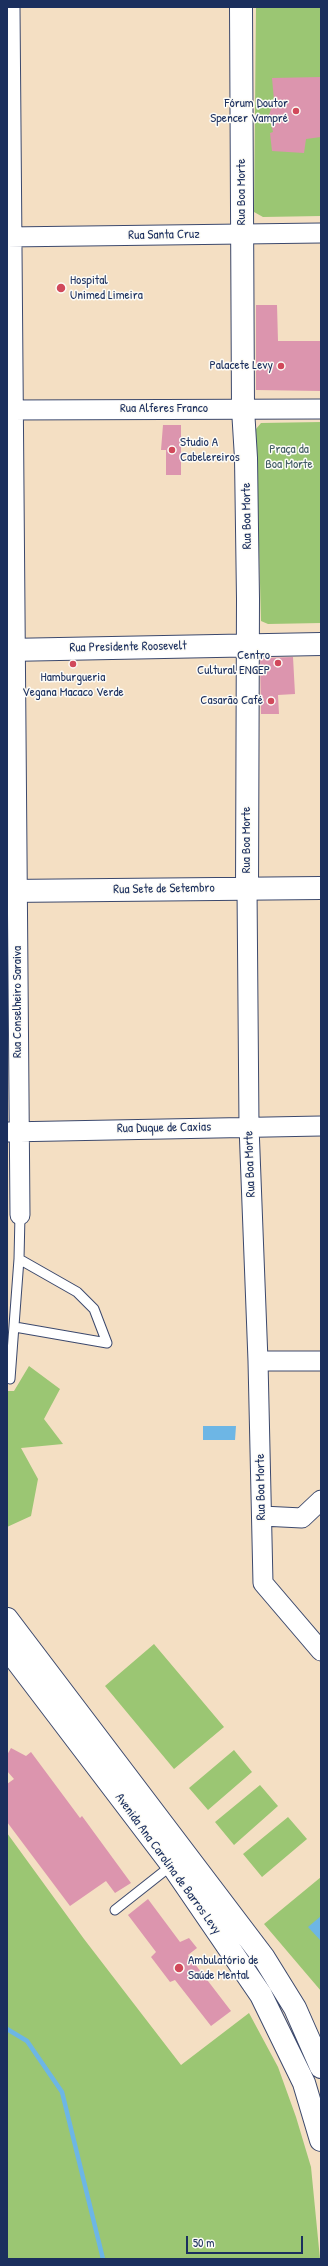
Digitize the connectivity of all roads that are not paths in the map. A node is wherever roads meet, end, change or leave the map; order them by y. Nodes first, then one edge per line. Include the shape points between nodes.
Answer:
1 (10, 7) edge
2 (241, 7) edge
3 (321, 233) edge
4 (242, 234) junction
5 (9, 236) edge
6 (243, 409) junction
7 (321, 409) edge
8 (10, 410) edge
9 (246, 644) junction
10 (321, 644) edge
11 (11, 650) edge
12 (247, 888) junction
13 (321, 888) edge
14 (12, 891) edge
15 (248, 1126) junction
16 (321, 1126) edge
17 (13, 1132) edge
18 (20, 1215) joint
19 (19, 1259) junction
20 (15, 1327) junction
21 (258, 1361) junction
22 (321, 1361) edge
23 (10, 1379) dead end
24 (321, 1500) edge
25 (262, 1516) junction
26 (7, 1619) edge
27 (7, 1648) edge
28 (321, 1651) edge
29 (172, 1866) junction
30 (115, 1910) dead end
31 (321, 2067) edge
32 (321, 2140) edge

1 - 5 street, Rua Conselheiro Saraiva
2 - 4 street, Rua Boa Morte
3 - 4 street, Rua Santa Cruz
4 - 5 street, Rua Santa Cruz
4 - 6 street, Rua Boa Morte
5 - 8 street, Rua Conselheiro Saraiva
6 - 7 street, Rua Alferes Franco
6 - 8 street, Rua Alferes Franco
6 - 9 street, Rua Boa Morte via 247,552
8 - 11 street, Rua Conselheiro Saraiva
9 - 10 street, Rua Presidente Roosevelt
9 - 11 street, Rua Presidente Roosevelt
9 - 12 street, Rua Boa Morte
11 - 14 street, Rua Conselheiro Saraiva
12 - 13 street, Rua Sete de Setembro
12 - 14 street, Rua Sete de Setembro
12 - 15 street, Rua Boa Morte
14 - 17 street, Rua Conselheiro Saraiva
15 - 16 street, Rua Duque de Caxias
15 - 17 street, Rua Duque de Caxias
15 - 21 street, Rua Boa Morte
17 - 18 street, Rua Conselheiro Saraiva
18 - 19 lane
19 - 20 lane
19 - 20 lane via 77,1292 94,1309 107,1343
20 - 23 lane
21 - 22 street
21 - 25 street, Rua Boa Morte
24 - 25 street via 302,1518
25 - 28 street, Rua Boa Morte via 263,1583
26 - 31 street, Avenida Ana Carolina de Barros Levy via 264,1958 296,2008
27 - 29 street, Avenida Ana Carolina de Barros Levy
29 - 30 lane
29 - 32 street, Avenida Ana Carolina de Barros Levy via 261,1995 304,2083

